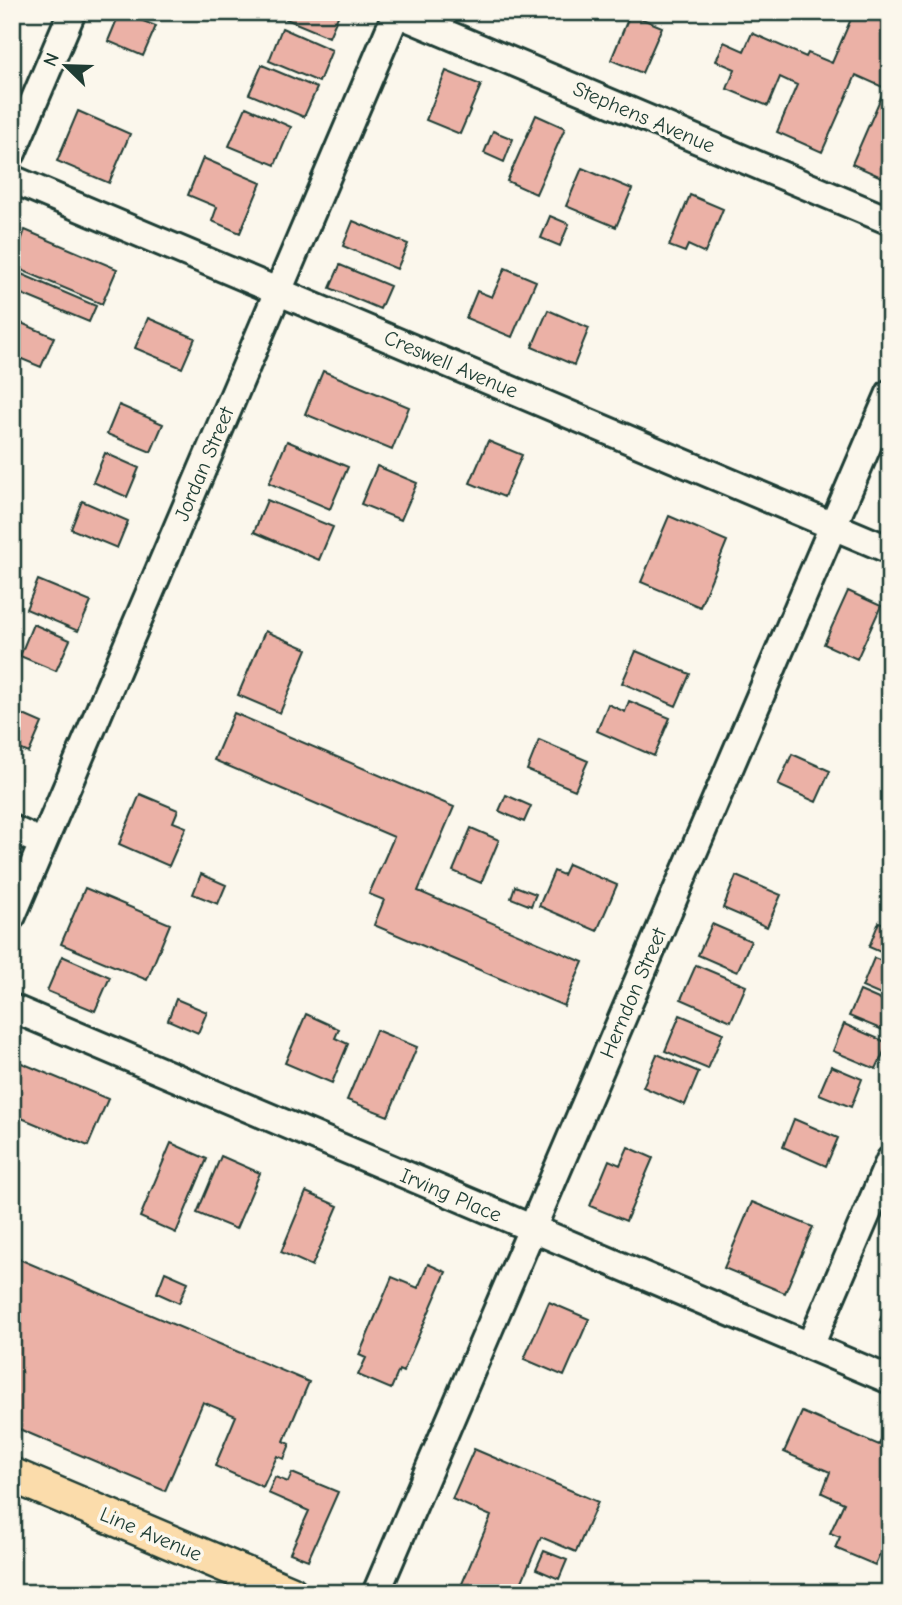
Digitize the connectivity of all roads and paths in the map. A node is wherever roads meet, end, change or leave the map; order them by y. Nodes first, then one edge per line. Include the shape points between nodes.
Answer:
1 (72, 12) edge
2 (397, 12) edge
3 (12, 153) edge
4 (12, 179) edge
5 (890, 221) edge
6 (278, 291) junction
7 (890, 393) edge
8 (832, 526) junction
9 (890, 550) edge
10 (12, 829) edge
11 (43, 843) junction
12 (12, 916) edge
13 (12, 1008) edge
14 (890, 1160) edge
15 (532, 1229) junction
16 (810, 1346) junction
17 (890, 1380) edge
18 (12, 1475) edge
19 (291, 1593) edge
20 (376, 1593) edge

1 - 3 street
2 - 5 street, Stephens Avenue
2 - 6 street, Jordan Street
4 - 6 street, Creswell Avenue
6 - 8 street, Creswell Avenue
6 - 11 street, Jordan Street
7 - 8 street, Herndon Street
8 - 9 street, Creswell Avenue
8 - 15 street, Herndon Street
10 - 11 street
11 - 12 street, Jordan Street
13 - 15 street, Irving Place
14 - 16 street
15 - 16 street, Irving Place
15 - 20 street, Herndon Street
16 - 17 street, Irving Place
18 - 19 main road, Line Avenue

